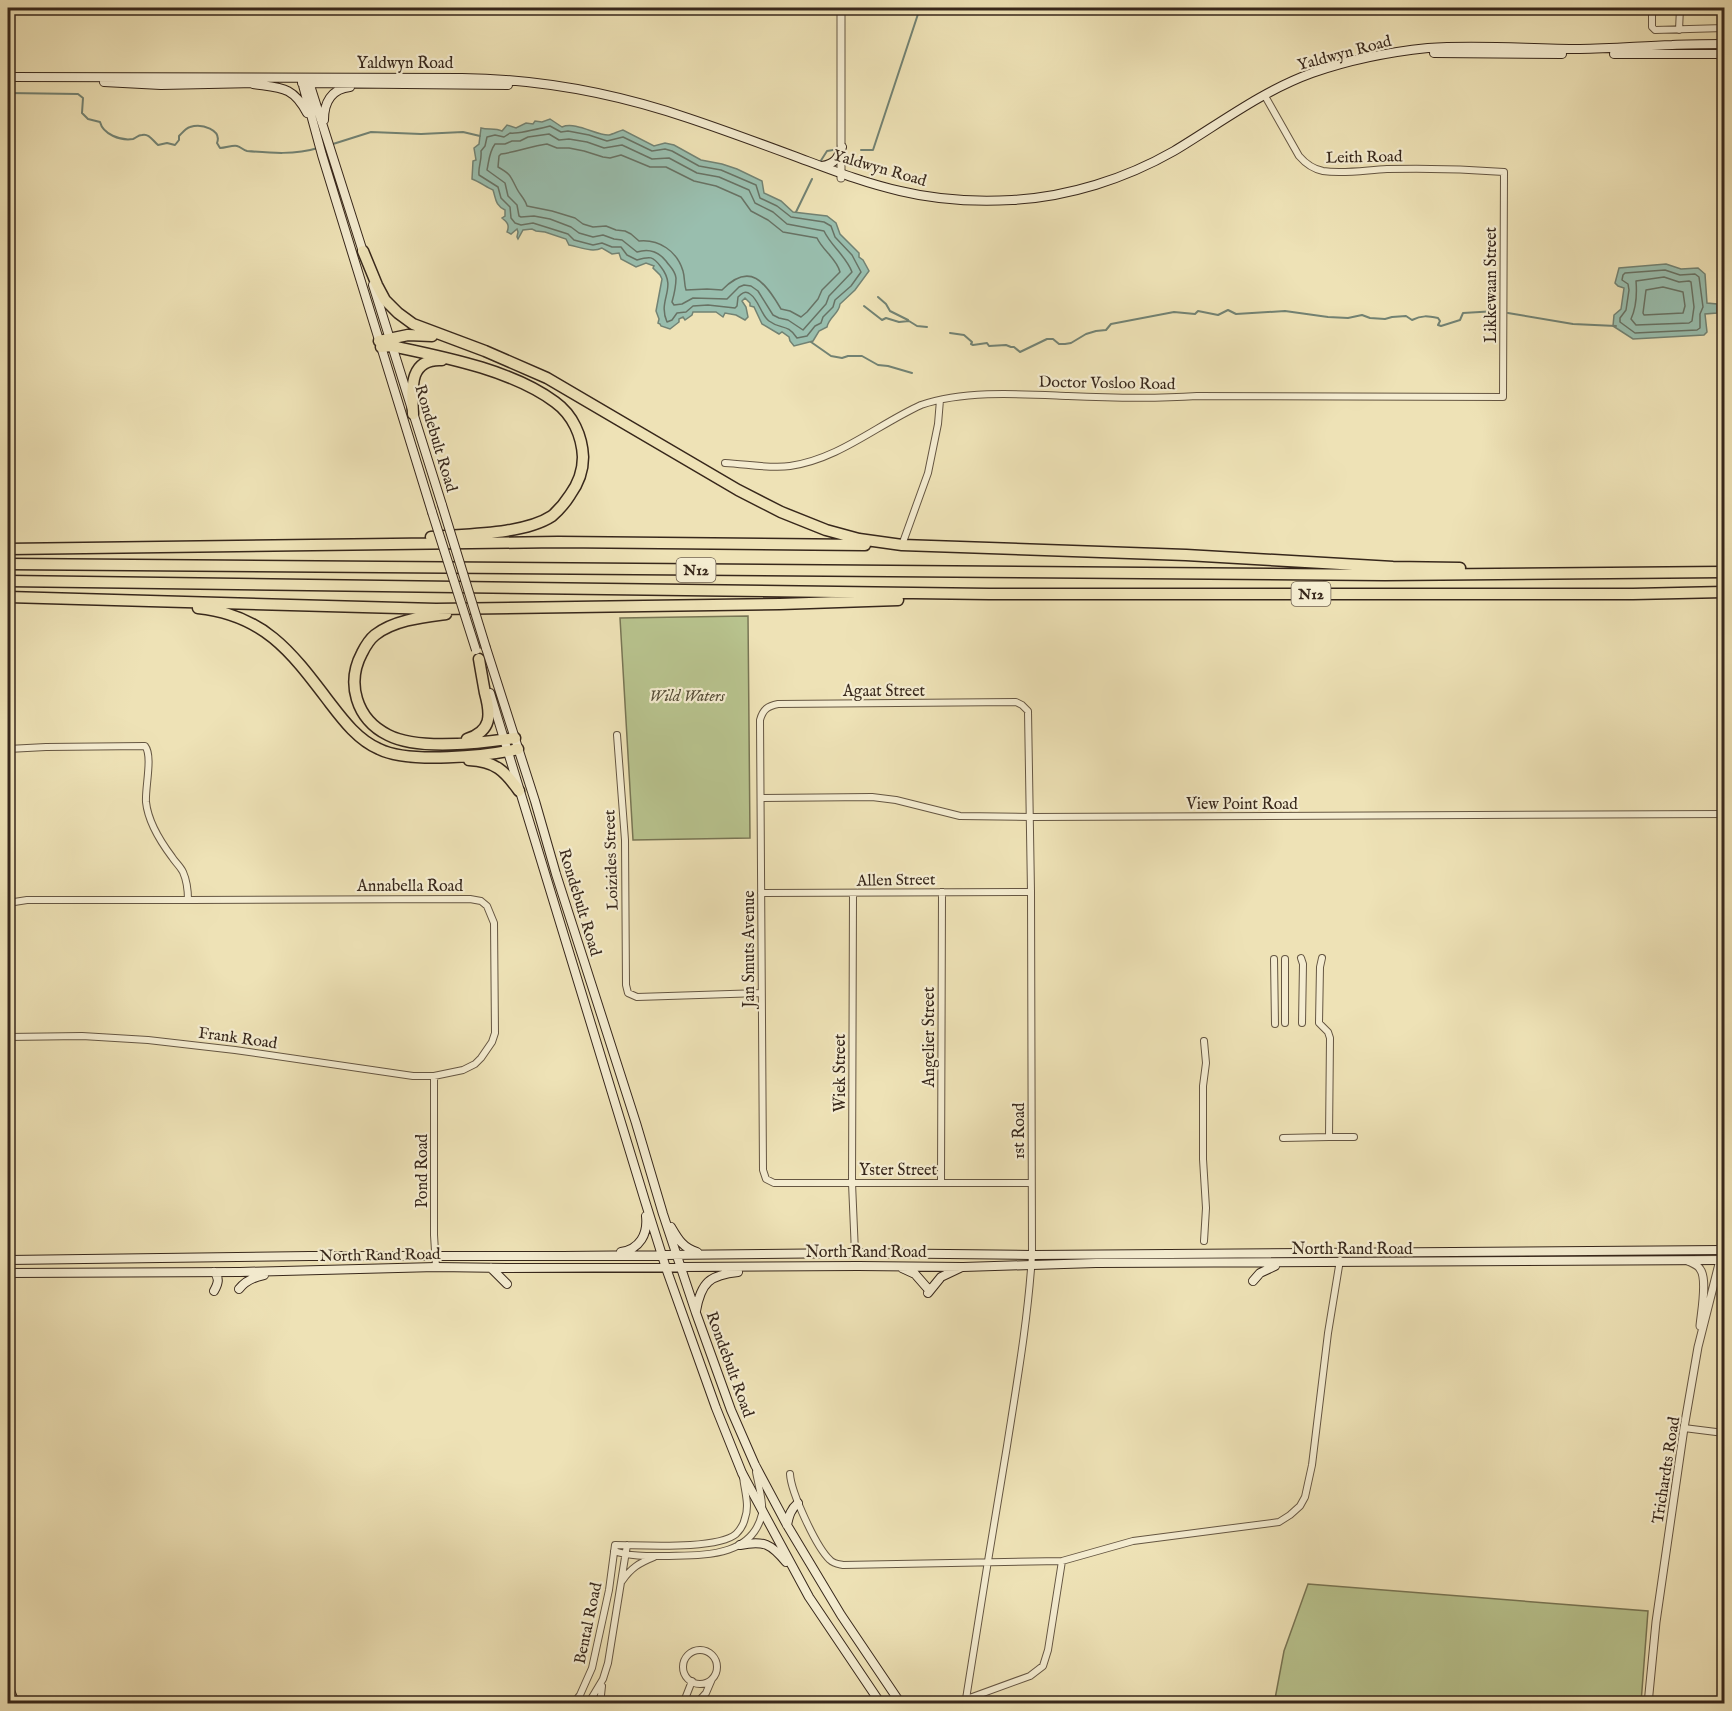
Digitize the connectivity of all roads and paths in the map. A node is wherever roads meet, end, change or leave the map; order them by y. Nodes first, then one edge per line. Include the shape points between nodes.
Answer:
1 (841, 8) edge
2 (1652, 8) edge
3 (1680, 8) edge
4 (1725, 28) edge
5 (1679, 30) junction
6 (1725, 44) edge
7 (1723, 54) edge
8 (12, 78) edge
9 (305, 80) junction
10 (246, 83) junction
11 (389, 85) junction
12 (1266, 98) junction
13 (314, 126) junction
14 (322, 133) junction
15 (842, 147) junction
16 (822, 166) junction
17 (1504, 172) joint
18 (841, 176) junction
19 (363, 251) junction
20 (458, 341) junction
21 (385, 343) junction
22 (464, 362) junction
23 (1503, 397) joint
24 (940, 400) junction
25 (413, 414) junction
26 (725, 464) dead end
27 (323, 545) junction
28 (902, 545) junction
29 (8, 547) edge
30 (8, 564) edge
31 (1695, 572) junction
32 (1725, 572) edge
33 (8, 581) edge
34 (1725, 592) edge
35 (989, 594) junction
36 (8, 597) edge
37 (120, 600) junction
38 (506, 608) junction
39 (477, 655) junction
40 (1016, 702) joint
41 (760, 720) joint
42 (617, 735) dead end
43 (513, 742) junction
44 (449, 743) junction
45 (8, 749) edge
46 (507, 751) junction
47 (423, 757) junction
48 (519, 791) junction
49 (762, 798) junction
50 (1725, 814) edge
51 (1030, 817) junction
52 (853, 892) junction
53 (942, 892) junction
54 (1031, 892) junction
55 (761, 893) junction
56 (188, 900) junction
57 (8, 903) edge
58 (1301, 958) dead end
59 (1322, 958) dead end
60 (1274, 959) dead end
61 (1285, 959) dead end
62 (761, 993) junction
63 (1285, 1023) dead end
64 (1302, 1023) dead end
65 (1275, 1024) dead end
66 (8, 1037) edge
67 (1204, 1041) dead end
68 (463, 1070) joint
69 (434, 1076) junction
70 (1329, 1137) junction
71 (1354, 1137) dead end
72 (1282, 1138) dead end
73 (766, 1179) joint
74 (942, 1182) junction
75 (852, 1183) junction
76 (1031, 1183) junction
77 (645, 1201) junction
78 (663, 1214) junction
79 (1204, 1241) dead end
80 (1724, 1248) edge
81 (1439, 1252) junction
82 (855, 1253) junction
83 (1341, 1253) junction
84 (707, 1254) junction
85 (663, 1255) junction
86 (676, 1255) junction
87 (1032, 1255) junction
88 (436, 1256) junction
89 (594, 1256) junction
90 (8, 1260) edge
91 (1722, 1260) edge
92 (1688, 1261) junction
93 (1281, 1263) junction
94 (1340, 1263) junction
95 (1443, 1263) junction
96 (898, 1266) junction
97 (1031, 1266) junction
98 (436, 1267) junction
99 (762, 1267) junction
100 (963, 1267) junction
101 (491, 1268) junction
102 (666, 1268) junction
103 (681, 1268) junction
104 (297, 1271) junction
105 (214, 1272) junction
106 (8, 1273) edge
107 (1253, 1281) dead end
108 (507, 1284) dead end
109 (239, 1289) dead end
110 (214, 1291) dead end
111 (696, 1313) junction
112 (1698, 1347) junction
113 (1684, 1428) junction
114 (1725, 1432) edge
115 (755, 1465) junction
116 (742, 1473) junction
117 (790, 1474) dead end
118 (798, 1503) junction
119 (763, 1512) junction
120 (787, 1525) junction
121 (627, 1545) junction
122 (740, 1545) junction
123 (615, 1548) junction
124 (626, 1556) junction
125 (657, 1556) junction
126 (1062, 1561) junction
127 (987, 1563) junction
128 (794, 1571) junction
129 (620, 1585) junction
130 (712, 1678) junction
131 (603, 1679) junction
132 (692, 1681) junction
133 (866, 1683) junction
134 (8, 1687) edge
135 (966, 1699) junction
136 (575, 1701) edge
137 (15, 1704) edge
138 (587, 1704) edge
139 (600, 1704) edge
140 (683, 1704) edge
141 (696, 1704) edge
142 (873, 1704) edge
143 (881, 1704) edge
144 (901, 1704) edge
145 (953, 1704) edge
146 (1648, 1704) edge

1 - 15 street
2 - 5 street via 1653,29
3 - 5 street
4 - 5 street
6 - 12 main road, Yaldwyn Road via 1408,50 1311,74
7 - 12 main road, Yaldwyn Road via 1408,55 1330,72
8 - 9 main road, Yaldwyn Road
8 - 10 main road, Yaldwyn Road via 161,85
9 - 10 main road, Yaldwyn Road
9 - 11 main road, Yaldwyn Road
9 - 13 main road, Rondebult Road
9 - 14 main road, Rondebult Road
9 - 16 main road, Yaldwyn Road via 480,78 591,92 686,118
10 - 13 main road via 290,92
11 - 14 main road via 338,90 324,108
11 - 18 main road, Yaldwyn Road via 528,87 602,98 684,121
12 - 17 street, Leith Road via 1299,156 1322,171 1428,168
12 - 18 main road, Yaldwyn Road via 1146,170 1055,198 1007,204 929,202 897,196
13 - 14 main road, Rondebult Road
14 - 19 main road, Rondebult Road
14 - 21 main road, Rondebult Road via 322,155
15 - 16 main road via 834,162
15 - 18 street
16 - 18 main road, Yaldwyn Road
17 - 23 street, Likkewaan Street
19 - 20 highway via 385,300 398,313 413,324
19 - 21 main road, Rondebult Road
20 - 21 highway via 421,334
20 - 28 highway via 547,378 781,512 826,530
21 - 22 highway
21 - 25 main road, Rondebult Road
21 - 39 main road, Rondebult Road, bridge
22 - 25 highway via 431,360 417,371 412,387
22 - 27 highway via 538,391 557,403 578,429 583,447 581,475 565,504 551,516 527,527
23 - 24 street, Doctor Vosloo Road via 1156,399 1020,395
24 - 26 street, Doctor Vosloo Road via 921,405 841,450 807,462 781,466
24 - 28 street via 928,473
25 - 43 main road, Rondebult Road, bridge
27 - 28 highway
27 - 29 highway
28 - 31 highway via 1394,567
30 - 31 highway, N12 via 1373,575
31 - 32 highway, N12
33 - 35 highway, N12
34 - 35 highway, N12
35 - 38 highway via 780,604
36 - 37 highway
37 - 38 highway
37 - 47 highway via 205,609 252,623 292,654 346,724 368,743 393,754
38 - 44 highway via 437,615 398,624 374,635 358,660 355,695 360,710 376,729 402,741
39 - 43 main road, Rondebult Road
39 - 44 highway via 489,704 487,724 477,736
40 - 41 street, Agaat Street via 778,704 765,708
40 - 51 street, 1st Road via 1025,708 1029,718
41 - 49 street, Jan Smuts Avenue
42 - 62 street, Loizides Street via 625,840 628,993 637,997
43 - 44 highway
43 - 46 highway
43 - 78 main road, Rondebult Road
45 - 56 street via 146,747 147,807 161,841 183,872
46 - 47 highway
46 - 48 main road, Rondebult Road
47 - 48 highway via 496,765
48 - 77 main road, Rondebult Road
49 - 51 street, View Point Road via 872,797 960,816
49 - 55 street, Jan Smuts Avenue
50 - 51 street, View Point Road
51 - 54 street, 1st Road
52 - 53 street, Allen Street
52 - 55 street, Allen Street
52 - 75 street, Wiek Street
53 - 54 street, Allen Street
53 - 74 street, Angelier Street
54 - 76 street, 1st Road
55 - 62 street, Jan Smuts Avenue
56 - 57 street, Annabella Road
56 - 68 street, Annabella Road via 481,901 494,923 495,1034 481,1058
58 - 64 street
59 - 70 street via 1319,1023 1330,1038
60 - 65 street
61 - 63 street
62 - 73 street, Jan Smuts Avenue
66 - 69 street, Frank Road via 72,1035 148,1040
67 - 79 street
68 - 69 street, Frank Road
69 - 88 street, Pond Road
70 - 71 street
70 - 72 street
73 - 75 street, Yster Street via 774,1183
74 - 75 street, Yster Street
74 - 76 street, Yster Street
75 - 82 street, Wiek Street
76 - 87 street, 1st Road
77 - 85 main road, Rondebult Road
77 - 89 main road via 647,1225 639,1244 626,1251
78 - 84 main road via 679,1241 692,1251
78 - 86 main road, Rondebult Road
80 - 81 main road, North Rand Road
80 - 91 street, Trichardts Road
81 - 83 main road, North Rand Road
81 - 95 main road
82 - 84 main road, North Rand Road
82 - 87 main road, North Rand Road
83 - 87 main road, North Rand Road
83 - 94 street
84 - 86 main road, North Rand Road
85 - 86 main road, North Rand Road
85 - 89 main road, North Rand Road
85 - 102 main road, Rondebult Road
86 - 103 main road, Rondebult Road
87 - 97 street, 1st Road
88 - 89 main road, North Rand Road
88 - 90 main road, North Rand Road
88 - 98 street, Pond Road
91 - 92 main road, North Rand Road
91 - 112 street, Trichardts Road
92 - 95 main road, North Rand Road
92 - 112 street via 1698,1266 1704,1283
93 - 94 main road, North Rand Road
93 - 97 main road, North Rand Road
93 - 107 main road
94 - 95 main road, North Rand Road
94 - 126 street via 1312,1465 1300,1506 1279,1522 1133,1541
96 - 99 main road, North Rand Road
96 - 100 main road, North Rand Road
96 - 100 main road via 915,1274 928,1291 941,1277
97 - 100 main road, North Rand Road
97 - 127 street, 1st Road via 1023,1346
98 - 101 main road, North Rand Road
98 - 104 main road, North Rand Road
99 - 103 main road, North Rand Road
99 - 111 main road via 710,1279 701,1291
101 - 102 main road, North Rand Road
101 - 108 main road
102 - 103 main road, North Rand Road
102 - 116 main road, Rondebult Road
103 - 111 main road, Rondebult Road
104 - 105 main road, North Rand Road
104 - 109 main road via 259,1276
105 - 106 main road, North Rand Road
105 - 110 main road via 218,1281
111 - 115 main road, Rondebult Road
112 - 113 street, Trichardts Road
113 - 114 street
113 - 146 street, Trichardts Road
115 - 119 street
115 - 120 main road, Rondebult Road
116 - 119 main road, Rondebult Road
116 - 121 street via 746,1516 736,1534 698,1545
117 - 118 street
118 - 120 main road via 792,1508
118 - 127 street via 819,1544 837,1564
119 - 122 street via 753,1534
119 - 128 main road, Rondebult Road
120 - 144 main road, Rondebult Road
121 - 123 street
121 - 124 street, Bental Road
122 - 125 street via 706,1555
122 - 128 main road via 767,1545
123 - 124 street
123 - 136 street, Bental Road via 592,1668
124 - 125 street
124 - 129 street, Bental Road
125 - 129 street via 638,1563
126 - 127 street
126 - 135 street via 1043,1666 1030,1676
127 - 135 street, 1st Road
128 - 133 main road, Rondebult Road
129 - 131 street, Bental Road
130 - 132 street via 705,1683
130 - 132 street via 717,1669 715,1659 698,1650 689,1654 684,1664 685,1674
130 - 141 street
131 - 138 street, Bental Road
131 - 139 street
132 - 140 street
133 - 142 main road
133 - 143 main road, Rondebult Road
134 - 137 main road
135 - 145 street
136 - 138 street

